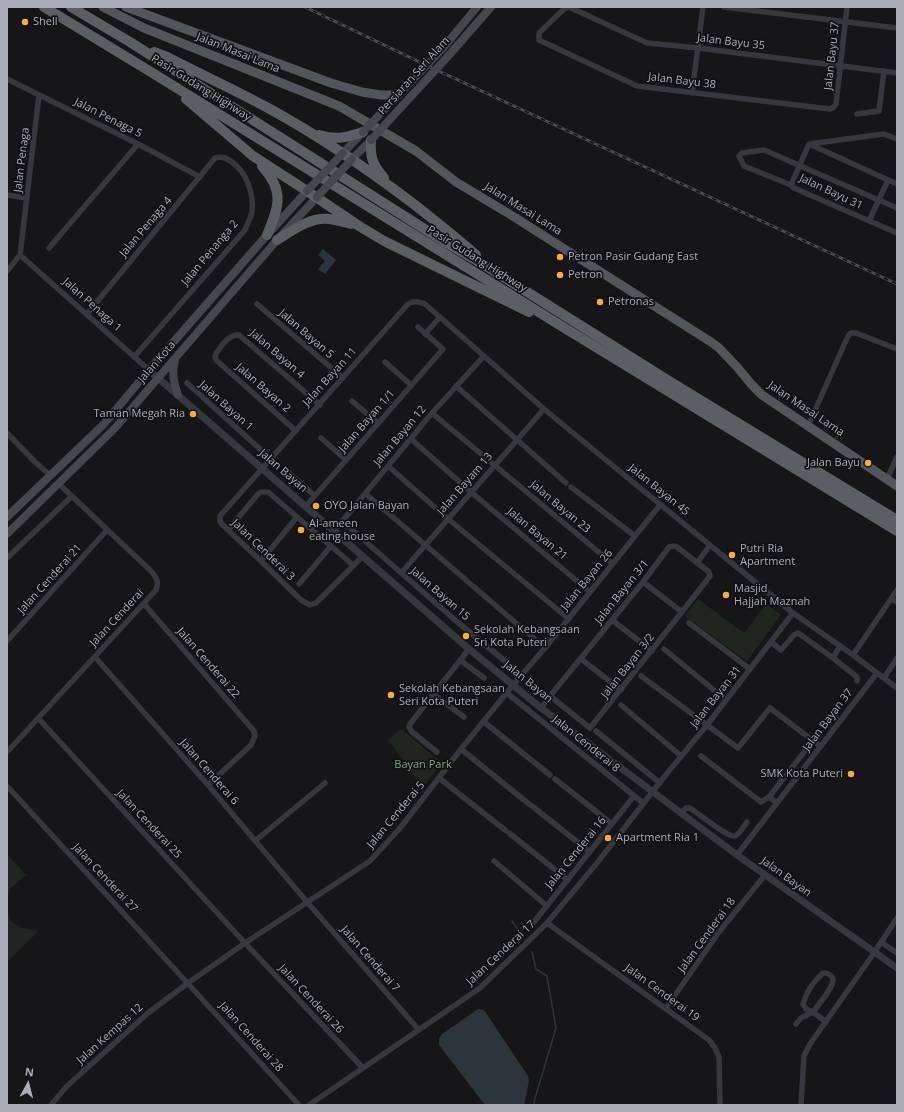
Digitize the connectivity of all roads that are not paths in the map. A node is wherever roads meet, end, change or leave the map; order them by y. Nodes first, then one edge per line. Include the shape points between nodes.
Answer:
1 (44, 7) edge
2 (71, 7) edge
3 (103, 7) edge
4 (126, 7) edge
5 (477, 7) edge
6 (492, 7) edge
7 (569, 7) edge
8 (703, 7) edge
9 (724, 7) edge
10 (847, 7) edge
11 (120, 16) junction
12 (845, 22) junction
13 (897, 28) edge
14 (130, 42) junction
15 (698, 48) junction
16 (841, 66) junction
17 (884, 71) junction
18 (152, 72) junction
19 (897, 72) edge
20 (7, 79) edge
21 (692, 93) junction
22 (40, 95) junction
23 (398, 95) junction
24 (834, 107) joint
25 (857, 114) dead end
26 (306, 130) junction
27 (363, 132) junction
28 (897, 139) edge
29 (371, 140) junction
30 (138, 144) junction
31 (809, 144) junction
32 (343, 153) junction
33 (221, 156) joint
34 (253, 156) junction
35 (352, 159) junction
36 (799, 166) junction
37 (200, 177) junction
38 (888, 180) junction
39 (897, 184) edge
40 (791, 185) junction
41 (393, 188) junction
42 (307, 191) junction
43 (7, 195) edge
44 (317, 197) junction
45 (27, 198) junction
46 (879, 200) junction
47 (897, 208) edge
48 (869, 221) junction
49 (359, 226) junction
50 (897, 233) edge
51 (267, 235) junction
52 (277, 240) junction
53 (49, 248) dead end
54 (20, 254) junction
55 (489, 268) junction
56 (7, 271) edge
57 (415, 302) joint
58 (257, 304) dead end
59 (87, 314) junction
60 (440, 317) junction
61 (418, 327) dead end
62 (563, 327) junction
63 (426, 334) junction
64 (897, 349) edge
65 (484, 356) junction
66 (134, 357) junction
67 (176, 357) junction
68 (216, 360) joint
69 (385, 362) dead end
70 (149, 370) junction
71 (158, 378) junction
72 (343, 378) junction
73 (187, 383) dead end
74 (411, 385) junction
75 (456, 386) junction
76 (178, 395) junction
77 (352, 401) dead end
78 (320, 405) junction
79 (544, 409) junction
80 (432, 413) junction
81 (378, 423) junction
82 (808, 426) junction
83 (296, 431) junction
84 (7, 433) edge
85 (321, 438) dead end
86 (411, 439) junction
87 (517, 440) junction
88 (897, 457) edge
89 (271, 459) junction
90 (346, 460) junction
91 (495, 465) junction
92 (388, 466) junction
93 (263, 469) junction
94 (288, 472) dead end
95 (50, 475) junction
96 (887, 479) junction
97 (59, 484) junction
98 (897, 486) edge
99 (471, 492) junction
100 (366, 494) junction
101 (72, 496) junction
102 (315, 496) junction
103 (660, 505) junction
104 (306, 506) junction
105 (7, 517) edge
106 (297, 517) junction
107 (448, 519) junction
108 (897, 520) edge
109 (342, 521) junction
110 (107, 530) junction
111 (228, 530) junction
112 (334, 531) junction
113 (897, 531) edge
114 (7, 534) edge
115 (635, 536) junction
116 (425, 545) junction
117 (710, 545) junction
118 (331, 546) junction
119 (363, 556) junction
120 (7, 558) edge
121 (260, 560) junction
122 (697, 563) junction
123 (613, 564) junction
124 (353, 565) junction
125 (401, 573) junction
126 (643, 582) junction
127 (299, 584) dead end
128 (897, 590) edge
129 (590, 592) junction
130 (892, 599) junction
131 (897, 602) edge
132 (144, 604) junction
133 (682, 612) junction
134 (793, 613) junction
135 (569, 619) junction
136 (612, 620) junction
137 (689, 623) dead end
138 (7, 641) edge
139 (771, 642) junction
140 (840, 646) junction
141 (546, 648) junction
142 (469, 649) junction
143 (664, 649) dead end
144 (652, 651) junction
145 (853, 655) junction
146 (95, 657) junction
147 (833, 658) junction
148 (897, 658) edge
149 (581, 659) junction
150 (460, 660) junction
151 (750, 670) junction
152 (877, 673) junction
153 (522, 675) junction
154 (641, 676) dead end
155 (484, 678) dead end
156 (884, 678) junction
157 (857, 681) dead end
158 (513, 685) junction
159 (897, 688) edge
160 (621, 690) junction
161 (507, 693) junction
162 (433, 694) junction
163 (550, 696) junction
164 (726, 700) junction
165 (621, 705) dead end
166 (541, 708) junction
167 (464, 717) dead end
168 (38, 718) junction
169 (484, 722) junction
170 (707, 725) junction
171 (596, 731) dead end
172 (812, 742) dead end
173 (820, 746) junction
174 (461, 749) junction
175 (7, 752) edge
176 (437, 752) dead end
177 (681, 756) junction
178 (701, 756) dead end
179 (439, 778) junction
180 (325, 783) dead end
181 (660, 783) junction
182 (208, 785) junction
183 (7, 786) edge
184 (652, 792) junction
185 (634, 796) junction
186 (769, 797) junction
187 (643, 803) junction
188 (777, 803) junction
189 (681, 813) junction
190 (747, 822) dead end
191 (612, 824) junction
192 (255, 841) junction
193 (590, 852) junction
194 (737, 855) junction
195 (494, 861) dead end
196 (765, 875) junction
197 (568, 880) junction
198 (307, 902) junction
199 (547, 906) junction
200 (897, 918) edge
201 (534, 922) dead end
202 (547, 923) junction
203 (881, 942) junction
204 (246, 943) junction
205 (874, 953) junction
206 (897, 953) edge
207 (897, 968) edge
208 (188, 983) junction
209 (666, 1008) junction
210 (813, 1012) junction
211 (826, 1022) junction
212 (796, 1024) dead end
213 (419, 1030) junction
214 (363, 1068) junction
215 (51, 1105) edge
216 (299, 1105) edge
217 (309, 1105) edge
218 (720, 1105) edge
219 (801, 1105) edge

1 - 18 highway, Pasir Gudang Highway
2 - 14 highway, Pasir Gudang Highway
3 - 11 main road, Jalan Masai Lama
4 - 11 main road via 120,9
4 - 23 main road via 331,83 362,92
5 - 23 main road, Persiaran Seri Alam, bridge via 443,48
6 - 29 main road, Persiaran Seri Alam, bridge
7 - 15 street, Jalan Bayu 35 via 647,43
7 - 21 street, Jalan Bayu 38 via 539,33 538,40 638,86
8 - 15 street
9 - 12 street
10 - 12 street, Jalan Bayu 37
11 - 82 main road, Jalan Masai Lama via 339,106 416,151 456,182 716,346 762,395
12 - 13 street
12 - 16 street, Jalan Bayu 37
14 - 26 highway via 174,61
14 - 55 highway, Pasir Gudang Highway
15 - 16 street, Jalan Bayu 35
15 - 21 street
16 - 17 street, Jalan Bayu 35
16 - 24 street, Jalan Bayu 37
17 - 19 street, Jalan Bayu 35
17 - 25 street via 879,111
18 - 34 highway
18 - 62 highway, Pasir Gudang Highway
20 - 22 street, Jalan Penaga 5
21 - 24 street, Jalan Bayu 38 via 830,109
22 - 30 street, Jalan Penaga 5
22 - 45 street, Jalan Penaga
23 - 27 main road, Persiaran Seri Alam, bridge
26 - 27 highway via 338,138
26 - 32 highway
27 - 32 main road, Persiaran Seri Alam
28 - 31 street via 884,134
29 - 35 main road, Persiaran Seri Alam
29 - 41 highway via 370,153 373,162 378,172
30 - 37 street, Jalan Penaga 5
30 - 53 street
31 - 36 street, Jalan Bayu 31
31 - 38 street
32 - 35 highway
32 - 42 main road, Persiaran Seri Alam, bridge
33 - 37 street, Jalan Penaga 4 via 215,158
33 - 66 street, Jalan Penanga 2 via 237,166 246,179 251,194 252,213 245,230
34 - 42 highway
34 - 51 highway via 269,174 277,192 278,204
35 - 41 highway
35 - 44 main road, Persiaran Seri Alam, bridge
36 - 40 street, Jalan Bayu 31
36 - 40 street via 764,150 742,153 739,156 744,166
36 - 46 street
37 - 59 street, Jalan Penaga 4
38 - 39 street
38 - 46 street
40 - 48 street, Jalan Bayu 31
41 - 55 highway via 464,244
42 - 44 highway
42 - 51 main road, Jalan Kota
43 - 45 street
44 - 49 highway
44 - 52 main road, Jalan Kota
45 - 54 street, Jalan Penaga
46 - 47 street
46 - 48 street
48 - 50 street, Jalan Bayu 31
49 - 52 highway via 328,219 318,220 308,222
49 - 62 highway via 384,241
51 - 70 main road, Jalan Kota
52 - 67 main road, Jalan Kota
54 - 56 street
54 - 59 street, Jalan Penaga 1
55 - 108 highway, Pasir Gudang Highway
57 - 60 street, Jalan Bayan 45 via 425,304
57 - 72 street, Jalan Bayan 11 via 408,304
58 - 72 street, Jalan Bayan 5
59 - 66 street, Jalan Penaga 1
60 - 63 street
60 - 65 street, Jalan Bayan 45
61 - 63 street
62 - 113 highway, Pasir Gudang Highway
63 - 74 street, Jalan Bayan 1/1 via 443,349
64 - 82 street via 851,333
65 - 75 street, Jalan Bayan 12
65 - 79 street, Jalan Bayan 45
66 - 70 street, Jalan Penaga 1
67 - 71 main road, Jalan Kota
67 - 76 main road via 172,375
68 - 78 street, Jalan Bayan 4 via 216,353 231,336 239,335
68 - 83 street, Jalan Bayan 2
69 - 74 street
70 - 71 street, Jalan Bayan
70 - 95 main road, Jalan Kota via 104,424
71 - 76 street, Jalan Bayan
71 - 97 main road, Jalan Kota via 115,428
72 - 78 street, Jalan Bayan 11
73 - 89 street, Jalan Bayan 1
74 - 81 street, Jalan Bayan 1/1
75 - 80 street, Jalan Bayan 12
75 - 87 street
76 - 93 street, Jalan Bayan
77 - 81 street
78 - 83 street, Jalan Bayan 11
79 - 87 street, Jalan Bayam 13
79 - 103 street, Jalan Bayan 45
80 - 86 street, Jalan Bayan 12
80 - 91 street, Jalan Bayan 23
81 - 90 street, Jalan Bayan 1/1
82 - 96 main road, Jalan Masai Lama
83 - 89 street, Jalan Bayan 11
84 - 95 street
85 - 90 street
86 - 92 street, Jalan Bayan 12
86 - 99 street, Jalan Bayan 21
87 - 91 street, Jalan Bayam 13
87 - 115 street via 569,485
88 - 96 street
89 - 93 street, Jalan Bayan 11
90 - 102 street, Jalan Bayan 1/1
91 - 99 street, Jalan Bayam 13
91 - 123 street, Jalan Bayan 23
92 - 100 street, Jalan Bayan 12
92 - 107 street
93 - 104 street, Jalan Bayan
93 - 111 street, Jalan Cenderai 3 via 220,516 220,522
94 - 102 street
95 - 105 main road, Jalan Kota
96 - 98 main road, Jalan Masai Lama
97 - 101 street, Jalan Cenderai
97 - 114 main road, Jalan Kota
99 - 107 street, Jalan Bayam 13
99 - 129 street, Jalan Bayan 21
100 - 109 street, Jalan Bayan 12
100 - 116 street
101 - 110 street, Jalan Cenderai
101 - 120 street
102 - 104 street, Jalan Bayan 1/1
103 - 115 street, Jalan Bayan 26
103 - 117 street, Jalan Bayan 45
104 - 112 street, Jalan Bayan
106 - 111 street via 271,494 265,492 258,494
106 - 118 street
106 - 121 street
107 - 116 street, Jalan Bayam 13
107 - 135 street
109 - 112 street, Jalan Bayan 12
109 - 125 street, Jalan Bayan 15
110 - 132 street, Jalan Cenderai via 156,578 156,590
110 - 138 street, Jalan Cenderai 21
111 - 121 street, Jalan Cenderai 3
112 - 119 street, Jalan Bayan
115 - 123 street, Jalan Bayan 26
116 - 125 street, Jalan Bayam 13
116 - 141 street
117 - 122 street
117 - 134 street, Jalan Bayan 45
118 - 124 street
118 - 127 street
119 - 124 street
119 - 142 street, Jalan Bayan
121 - 124 street, Jalan Cenderai 3 via 301,600 310,605 316,603
122 - 126 street, Jalan Bayan 3/1 via 677,547 669,547
122 - 133 street, Jalan Bayan 3/2 via 709,572 710,576
123 - 129 street, Jalan Bayan 26
125 - 153 street, Jalan Bayan 15
126 - 133 street
126 - 136 street, Jalan Bayan 3/1
128 - 130 street
129 - 135 street, Jalan Bayan 26
130 - 131 street
130 - 145 street
132 - 146 street, Jalan Cenderai
132 - 182 street, Jalan Cenderai 22 via 254,731 255,736 251,745
133 - 144 street, Jalan Bayan 3/2
134 - 139 street, Jalan Bayan 31
134 - 140 street, Jalan Bayan 45
135 - 141 street, Jalan Bayan 26
136 - 144 street
136 - 149 street, Jalan Bayan 3/1
137 - 151 street
139 - 147 street via 781,650 798,633
139 - 151 street, Jalan Bayan 31
140 - 145 street, Jalan Bayan 45
140 - 147 street
141 - 153 street, Jalan Bayan 26
142 - 150 street
142 - 158 street, Jalan Bayan
143 - 164 street
144 - 160 street, Jalan Bayan 3/2
145 - 152 street, Jalan Bayan 45
146 - 168 street, Jalan Cenderai
146 - 182 street, Jalan Cenderai 6
147 - 157 street via 857,677
148 - 156 street
149 - 160 street
149 - 163 street, Jalan Bayan 3/1
150 - 155 street
150 - 162 street
151 - 164 street, Jalan Bayan 31
152 - 156 street, Jalan Bayan 45
152 - 173 street, Jalan Bayan 37
153 - 158 street, Jalan Bayan 26
154 - 170 street
156 - 159 street, Jalan Bayan 45
158 - 161 street, Jalan Cenderai 5
158 - 166 street, Jalan Bayan
160 - 163 street, Jalan Bayan 3/2 via 590,728
161 - 169 street, Jalan Cenderai 5
161 - 185 street, Jalan Cenderai 8
162 - 167 street
162 - 176 street via 409,727
163 - 166 street, Jalan Bayan 3/1
164 - 170 street, Jalan Bayan 31
165 - 177 street
166 - 184 street, Jalan Bayan
168 - 175 street, Jalan Cenderai
168 - 204 street, Jalan Cenderai 25
169 - 174 street, Jalan Cenderai 5
169 - 191 street
170 - 173 street via 738,748 770,708
170 - 177 street, Jalan Bayan 31
171 - 181 street
172 - 186 street
173 - 188 street, Jalan Bayan 37
174 - 179 street, Jalan Cenderai 5
174 - 193 street
177 - 181 street, Jalan Bayan 31
178 - 186 street via 762,802
179 - 197 street
179 - 198 street, Jalan Cenderai 5 via 401,827 370,861
180 - 192 street
181 - 184 street, Jalan Bayan 31
182 - 192 street, Jalan Cenderai 6
183 - 208 street, Jalan Cenderai 27
184 - 187 street, Jalan Cenderai 17
184 - 189 street, Jalan Bayan
185 - 187 street, Jalan Cenderai 8
185 - 191 street, Jalan Cenderai 16
186 - 188 street
187 - 202 street, Jalan Cenderai 17
188 - 194 street, Jalan Bayan 37
189 - 190 street via 690,808 730,836 736,835
189 - 194 street, Jalan Bayan
191 - 193 street, Jalan Cenderai 16
192 - 198 street, Jalan Cenderai 6
193 - 197 street, Jalan Cenderai 16
194 - 196 street, Jalan Bayan
195 - 199 street
196 - 205 street, Jalan Bayan
196 - 209 street, Jalan Cenderai 18 via 719,932
197 - 199 street, Jalan Cenderai 16
198 - 204 street, Jalan Cenderai 5
198 - 213 street, Jalan Cenderai 7
199 - 201 street, Jalan Cenderai 16
200 - 203 street
202 - 209 street, Jalan Cenderai 19
202 - 213 street, Jalan Cenderai 17 via 480,988
203 - 205 street
203 - 206 street
204 - 208 street, Jalan Cenderai 5
204 - 214 street, Jalan Cenderai 26
205 - 207 street, Jalan Bayan
205 - 211 street
208 - 215 street, Jalan Kempas 12 via 148,1013 66,1087
208 - 216 street, Jalan Cenderai 28
209 - 218 street, Jalan Cenderai 19 via 716,1048 719,1057
210 - 210 street via 806,1009 803,1004 805,996 818,978 826,973 833,980
210 - 211 street
210 - 212 street via 801,1018
211 - 219 street via 804,1056
213 - 214 street, Jalan Cenderai 17
214 - 217 street, Jalan Cenderai 17

